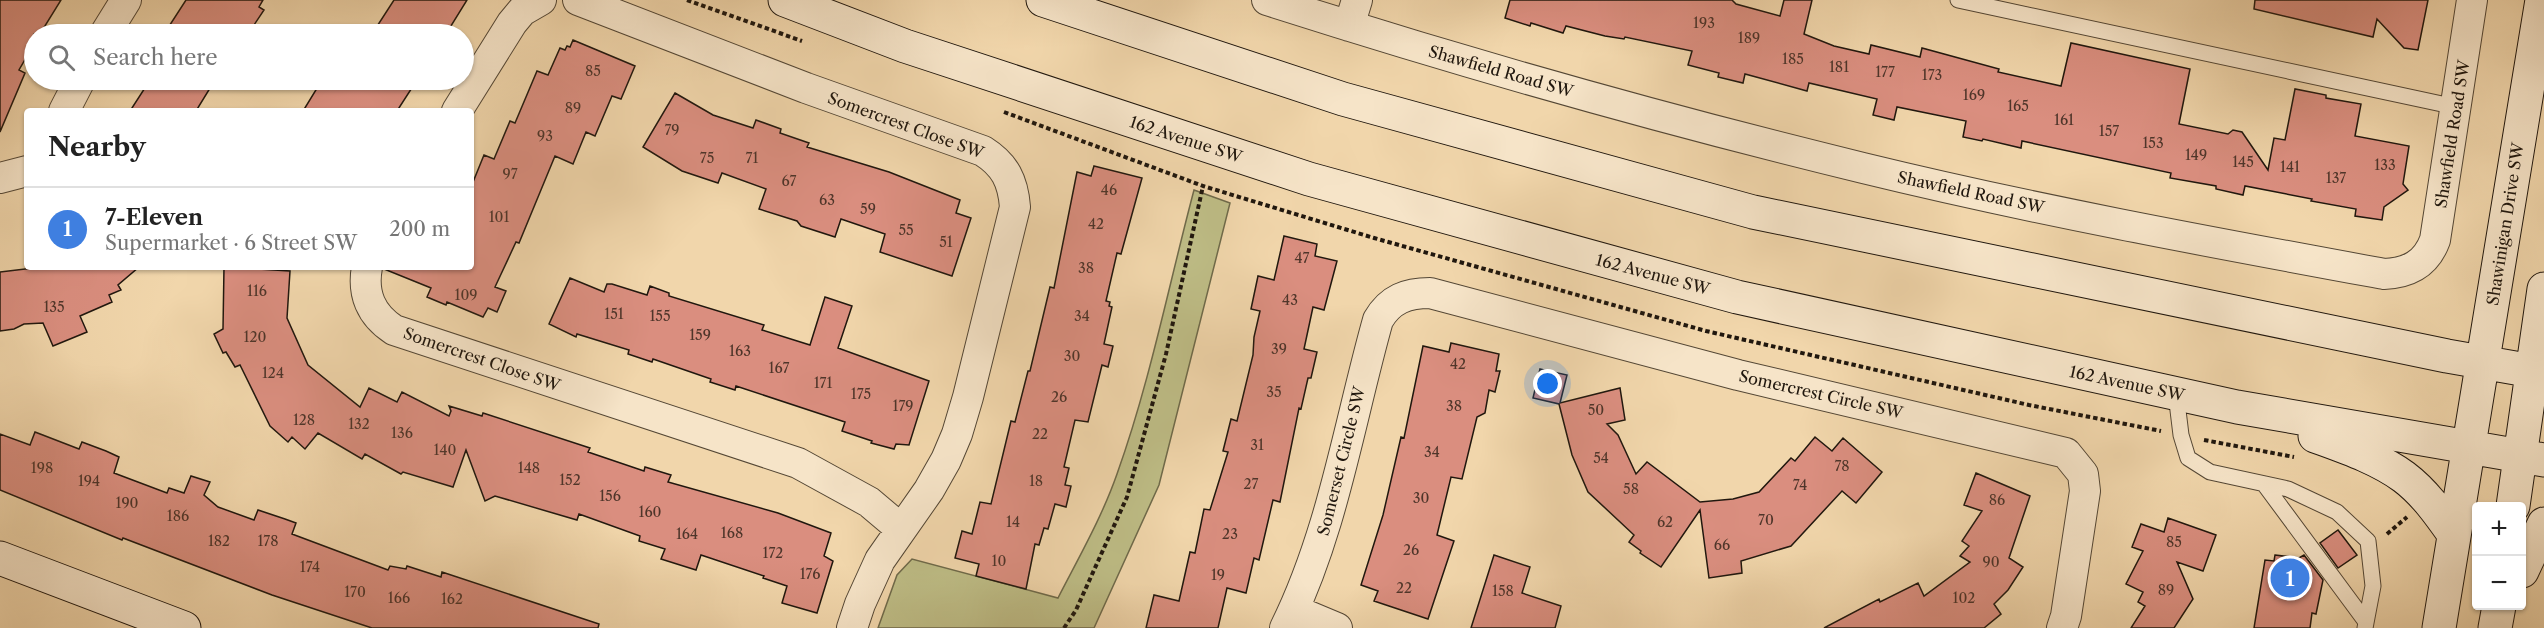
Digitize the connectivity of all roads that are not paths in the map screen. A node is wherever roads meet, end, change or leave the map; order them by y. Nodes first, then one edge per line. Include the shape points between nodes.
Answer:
1 (126, 0) edge
2 (541, 0) edge
3 (578, 0) edge
4 (785, 0) edge
5 (1043, 0) edge
6 (1267, 0) edge
7 (1960, 0) edge
8 (2472, 0) edge
9 (2542, 0) edge
10 (1353, 13) edge
11 (111, 24) edge
12 (474, 84) edge
13 (75, 90) edge
14 (470, 90) edge
15 (2456, 107) junction
16 (66, 108) edge
17 (459, 108) edge
18 (24, 172) edge
19 (0, 178) edge
20 (366, 270) edge
21 (2544, 289) edge
22 (1398, 298) joint
23 (2482, 363) junction
24 (2539, 373) edge
25 (2176, 394) junction
26 (2237, 407) junction
27 (2468, 448) junction
28 (2532, 459) edge
29 (2264, 484) junction
30 (2514, 502) edge
31 (2544, 524) edge
32 (901, 529) junction
33 (2453, 533) junction
34 (0, 558) edge
35 (2526, 562) edge
36 (1289, 619) edge
37 (2366, 625) edge
38 (184, 628) edge
39 (852, 628) edge
40 (1337, 628) edge
41 (2062, 628) edge
42 (2439, 628) edge

1 - 11 street
2 - 12 street via 522,11 512,23
3 - 32 street, Somercrest Close SW via 982,151 1005,170 1015,207 968,397 946,460
4 - 25 main road, 162 Avenue SW via 905,46 1309,179 1737,297
5 - 23 main road via 1343,99 1754,212
6 - 10 street, Shawfield Road SW
7 - 15 lane
8 - 15 street, Shawfield Road SW
9 - 23 main road, Shawinigan Drive SW
10 - 15 street, Shawfield Road SW via 1549,86 1862,168 2197,240 2384,274 2410,270 2430,252
13 - 16 street
14 - 17 street
18 - 19 street
20 - 32 street, Somercrest Close SW via 364,281 372,310 394,330 798,463 869,502
21 - 24 main road
22 - 36 street, Somerset Circle SW via 1378,320 1330,512
22 - 41 street, Somercrest Circle SW via 1430,293 1738,375 2066,453 2083,474 2085,491
23 - 24 main road
23 - 27 main road, Shawinigan Drive SW
24 - 28 main road
25 - 26 main road, 162 Avenue SW
25 - 29 lane via 2188,458 2210,472
26 - 27 main road, 162 Avenue SW
26 - 33 main road via 2355,451 2404,477
27 - 28 main road, 162 Avenue SW
27 - 33 main road, Shawinigan Drive SW
28 - 30 main road
29 - 37 lane
29 - 37 lane via 2288,489 2337,512 2368,541 2373,586
31 - 35 main road
32 - 39 street, Somercrest Close SW via 880,560
33 - 42 main road, Shawinigan Drive SW
34 - 38 main road
36 - 40 street

